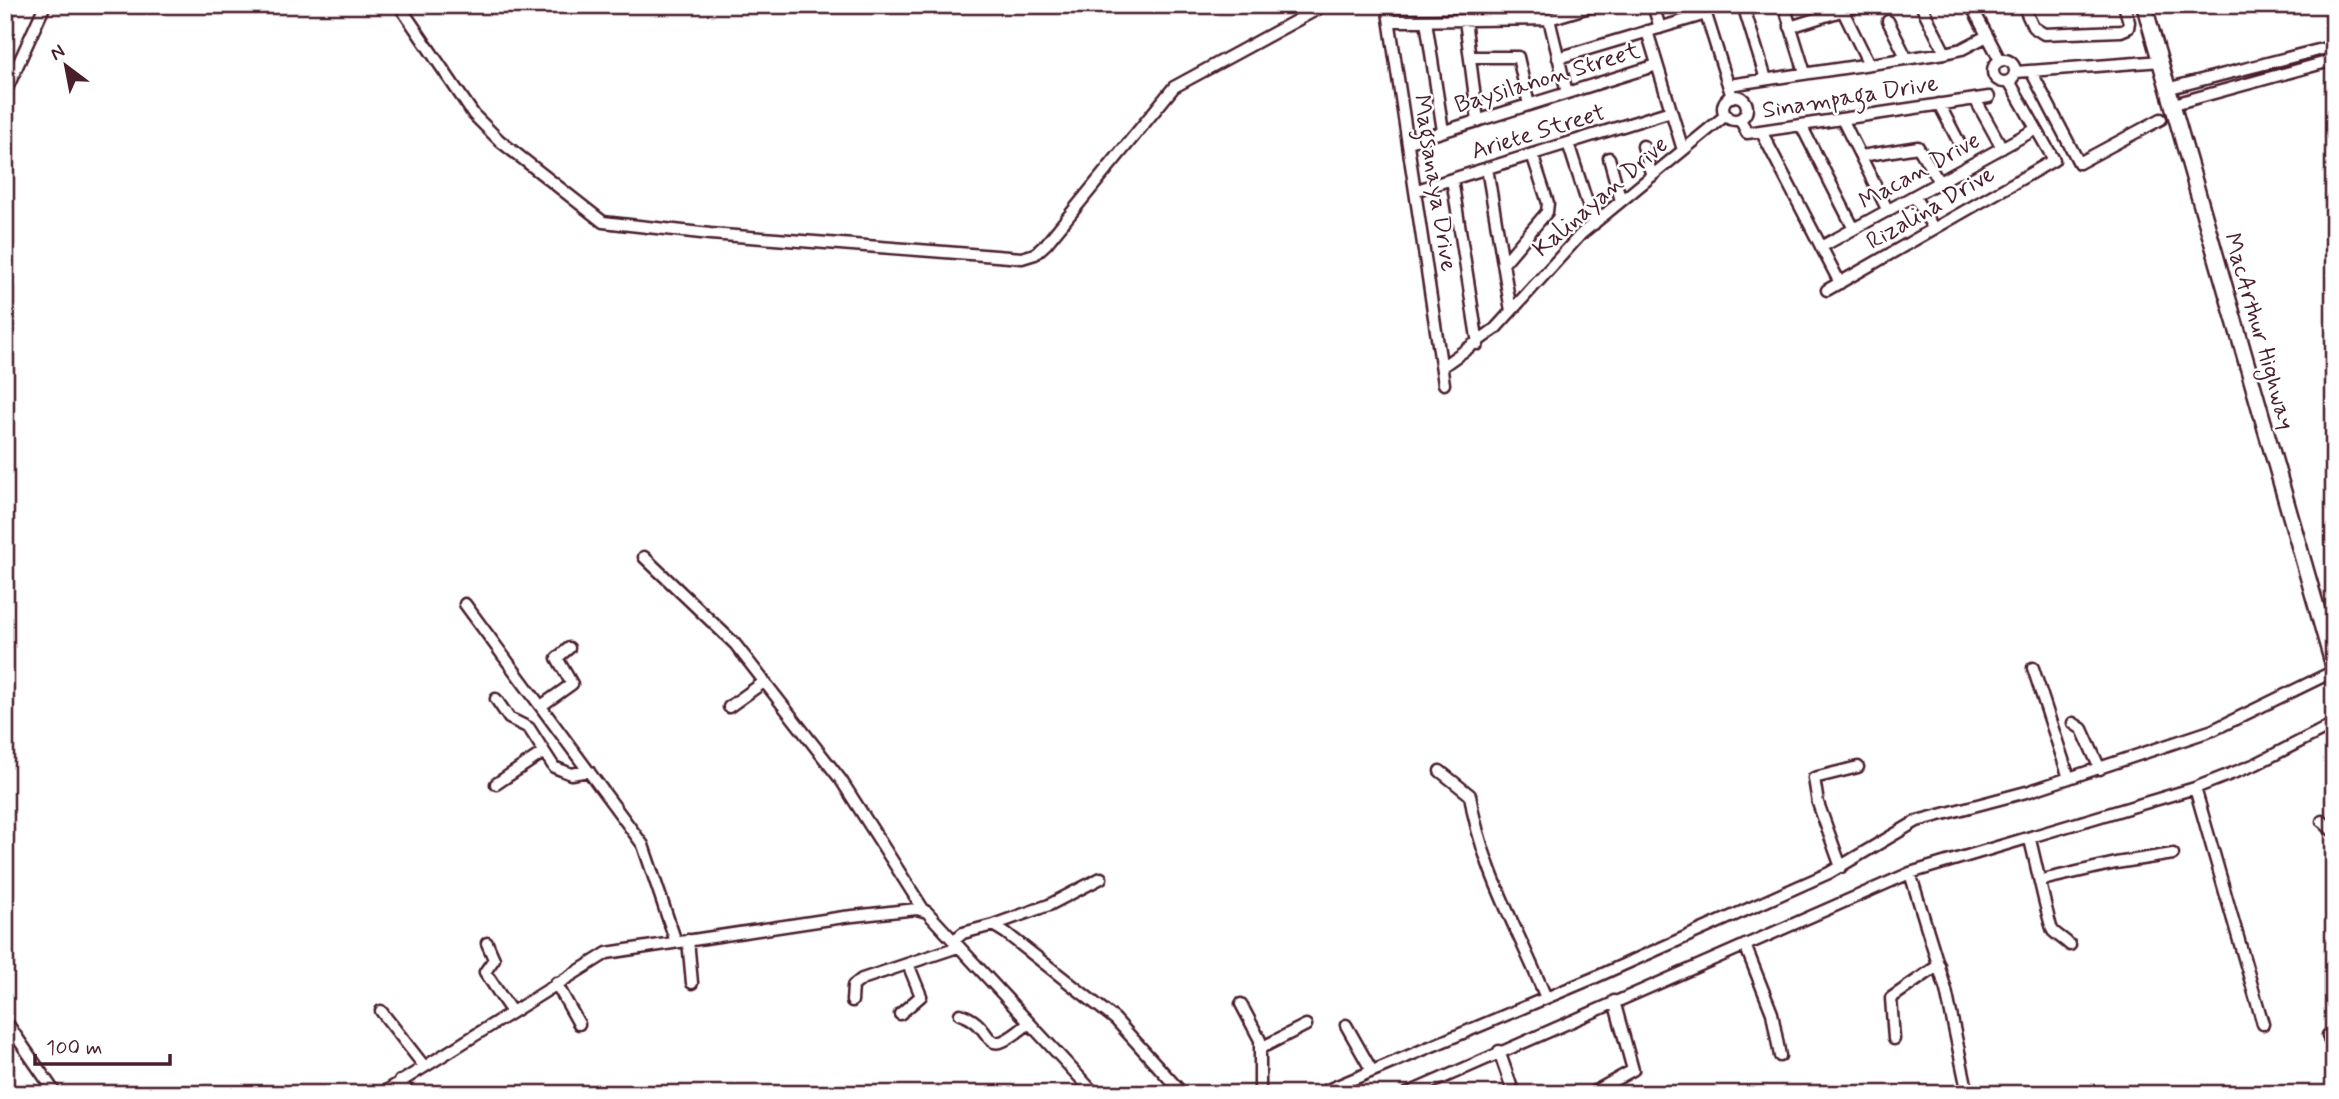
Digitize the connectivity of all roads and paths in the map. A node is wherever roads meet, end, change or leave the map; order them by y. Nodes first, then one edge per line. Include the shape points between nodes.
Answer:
1 (46, 5) edge
2 (399, 5) edge
3 (1325, 5) edge
4 (1387, 5) edge
5 (1596, 5) edge
6 (1653, 5) edge
7 (1743, 5) edge
8 (1784, 5) edge
9 (1860, 5) edge
10 (1921, 5) edge
11 (1971, 5) edge
12 (2023, 5) edge
13 (2124, 5) edge
14 (2144, 5) edge
15 (1573, 8) edge
16 (1704, 10) edge
17 (1843, 11) junction
18 (1549, 19) junction
19 (1390, 20) junction
20 (1426, 20) junction
21 (1465, 20) junction
22 (1888, 21) dead end
23 (1790, 27) junction
24 (1660, 28) junction
25 (1647, 31) junction
26 (1987, 36) junction
27 (2334, 46) edge
28 (1945, 53) junction
29 (1470, 57) junction
30 (1558, 58) junction
31 (1907, 58) junction
32 (2000, 60) junction
33 (2334, 60) edge
34 (2162, 61) junction
35 (1869, 64) junction
36 (1657, 65) junction
37 (2255, 66) junction
38 (2031, 71) junction
39 (1805, 73) junction
40 (2012, 76) junction
41 (1766, 79) junction
42 (2259, 80) junction
43 (1729, 85) junction
44 (2170, 88) junction
45 (5, 93) edge
46 (1567, 93) junction
47 (1732, 97) junction
48 (1989, 97) dead end
49 (1975, 99) junction
50 (1939, 104) junction
51 (2174, 104) junction
52 (1529, 105) junction
53 (1671, 111) junction
54 (1726, 115) junction
55 (2161, 118) dead end
56 (1740, 119) junction
57 (1842, 119) junction
58 (1478, 121) junction
59 (1801, 125) junction
60 (2036, 129) junction
61 (1443, 131) junction
62 (1761, 131) junction
63 (1409, 142) junction
64 (1568, 143) junction
65 (1643, 146) dead end
66 (1961, 146) dead end
67 (2002, 148) junction
68 (1683, 150) junction
69 (1532, 154) junction
70 (1861, 156) junction
71 (1609, 158) dead end
72 (1487, 168) junction
73 (1652, 176) junction
74 (1452, 179) junction
75 (1939, 182) junction
76 (1417, 190) junction
77 (1914, 196) junction
78 (1621, 201) junction
79 (1888, 211) junction
80 (1594, 224) junction
81 (1854, 229) junction
82 (1934, 229) junction
83 (1821, 247) junction
84 (1503, 264) junction
85 (1840, 283) junction
86 (1827, 290) dead end
87 (1511, 311) junction
88 (1478, 344) junction
89 (1443, 366) junction
90 (1444, 384) dead end
91 (643, 557) dead end
92 (465, 604) dead end
93 (569, 648) dead end
94 (2033, 668) dead end
95 (2334, 669) edge
96 (764, 682) junction
97 (496, 699) dead end
98 (541, 706) junction
99 (729, 707) dead end
100 (2073, 723) dead end
101 (2334, 724) edge
102 (544, 752) junction
103 (1858, 767) dead end
104 (2100, 769) junction
105 (589, 771) junction
106 (1440, 771) dead end
107 (2069, 778) junction
108 (496, 784) dead end
109 (2195, 788) junction
110 (2322, 821) dead end
111 (2334, 832) edge
112 (2029, 840) junction
113 (2173, 854) dead end
114 (1842, 867) junction
115 (1910, 873) junction
116 (1101, 878) dead end
117 (2042, 880) junction
118 (923, 909) junction
119 (993, 925) junction
120 (688, 940) junction
121 (676, 942) junction
122 (487, 943) dead end
123 (956, 944) junction
124 (1745, 945) junction
125 (2070, 945) dead end
126 (908, 964) junction
127 (1939, 965) junction
128 (556, 983) junction
129 (692, 983) dead end
130 (1546, 998) junction
131 (852, 1001) dead end
132 (1614, 1001) junction
133 (1241, 1004) dead end
134 (381, 1011) dead end
135 (511, 1011) junction
136 (900, 1014) dead end
137 (960, 1014) dead end
138 (5, 1020) edge
139 (1029, 1023) junction
140 (579, 1024) dead end
141 (2263, 1024) dead end
142 (1306, 1025) dead end
143 (1346, 1025) dead end
144 (2328, 1035) dead end
145 (1894, 1039) dead end
146 (1261, 1048) junction
147 (1499, 1051) junction
148 (2334, 1053) edge
149 (1780, 1056) dead end
150 (425, 1066) junction
151 (1372, 1071) junction
152 (400, 1081) junction
153 (56, 1094) edge
154 (381, 1094) edge
155 (410, 1094) edge
156 (1095, 1094) edge
157 (1183, 1094) edge
158 (1261, 1094) edge
159 (1318, 1094) edge
160 (1405, 1094) edge
161 (1514, 1094) edge
162 (1590, 1094) edge
163 (1968, 1094) edge

1 - 45 street
2 - 3 street via 474,115 603,222 1022,258 1046,244 1174,87
4 - 19 street, Magsanaya Drive
5 - 15 street
6 - 24 street
7 - 41 street
8 - 23 street
9 - 17 street
10 - 28 street
11 - 26 street
12 - 13 street via 2033,27 2044,34 2121,31 2129,22
14 - 34 highway, MacArthur Highway
15 - 18 street
16 - 24 street
16 - 43 street
17 - 23 street
17 - 35 street
18 - 21 street
18 - 30 street
19 - 20 street
19 - 63 street, Magsanaya Drive
20 - 21 street
20 - 61 street
21 - 29 street
22 - 31 street
23 - 39 street
24 - 25 street
25 - 30 street
25 - 36 street
26 - 28 street
26 - 32 street
27 - 37 street
28 - 31 street
29 - 52 street via 1518,57
29 - 58 street
30 - 46 street
31 - 35 street
32 - 40 street via 2011,61
32 - 40 street via 1993,74 2001,82
33 - 42 street
34 - 38 street
34 - 44 highway, MacArthur Highway
35 - 39 street
36 - 46 street, Baysilanon Street
36 - 53 street
37 - 42 street
37 - 44 street
38 - 40 street
38 - 55 street via 2079,163
39 - 41 street
40 - 60 street
41 - 43 street
42 - 51 street
43 - 47 street
44 - 51 highway, MacArthur Highway
46 - 52 street, Baysilanon Street
47 - 54 street via 1724,105
47 - 56 street via 1746,102 1747,110
48 - 49 street, Sinampaga Drive
49 - 50 street, Sinampaga Drive
49 - 67 street, Sinampaga Drive
50 - 57 street, Sinampaga Drive
50 - 66 street
51 - 95 highway, MacArthur Highway
52 - 58 street, Baysilanon Street
53 - 64 street, Ariete Street
53 - 68 street
54 - 56 street
54 - 68 street, Kalinayan Drive
56 - 62 street, Sinampaga Drive via 1747,133
57 - 59 street, Sinampaga Drive
57 - 70 street
58 - 61 street, Baysilanon Street
59 - 62 street, Sinampaga Drive
59 - 81 street
60 - 67 street, Macan Drive
60 - 82 street, Rizalina Drive via 2054,160
61 - 63 street, Baysilanon Street
62 - 83 street
63 - 76 street, Magsanaya Drive
64 - 69 street, Ariete Street
64 - 80 street
65 - 73 street
67 - 75 street, Macan Drive
68 - 73 street, Kalinayan Drive
69 - 72 street, Ariete Street
69 - 84 street via 1548,212
70 - 75 street via 1918,147
70 - 79 street
71 - 78 street
72 - 74 street, Ariete Street
72 - 84 street
73 - 78 street, Kalinayan Drive
74 - 76 street, Ariete Street
74 - 88 street
75 - 77 street, Macan Drive
76 - 89 street, Magsanaya Drive
77 - 79 street, Macan Drive
77 - 82 street
78 - 80 street, Kalinayan Drive
79 - 81 street, Macan Drive
80 - 87 street, Kalinayan Drive via 1562,251
81 - 83 street, Macan Drive
82 - 85 street, Rizalina Drive
83 - 85 street
84 - 87 street
85 - 86 street, Rizalina Drive
87 - 88 street, Kalinayan Drive
88 - 89 street, Kalinayan Drive
89 - 90 street, Magsanaya Drive
91 - 96 street via 735,644
92 - 98 street
93 - 98 street via 557,658 572,684
94 - 107 street
95 - 104 street via 2229,724
96 - 99 street
96 - 118 street via 841,780
97 - 102 street via 509,718 529,728
98 - 105 street
100 - 104 street via 2082,729
101 - 109 street via 2256,765
102 - 105 street via 561,772
102 - 108 street
103 - 114 street via 1814,778 1818,803
104 - 107 street
105 - 121 street via 645,849
106 - 130 street via 1470,795 1483,849
107 - 114 street via 1917,821
109 - 112 street
109 - 141 street
110 - 111 street
112 - 115 street
112 - 117 street
113 - 117 street
114 - 130 street
115 - 124 street
115 - 127 street
116 - 119 street via 1049,905
117 - 125 street via 2052,930
118 - 120 street
118 - 123 street
119 - 123 street via 963,933
119 - 157 street via 1115,1019
120 - 121 street
120 - 129 street
121 - 128 street via 607,953
122 - 135 street via 494,959 485,972
123 - 126 street
123 - 139 street
124 - 132 street
124 - 149 street via 1772,1013
126 - 131 street via 856,982
126 - 136 street via 921,996
127 - 145 street via 1891,998
127 - 163 street
128 - 135 street
128 - 140 street
130 - 151 street
132 - 147 street
132 - 162 street via 1633,1070
133 - 146 street
134 - 150 street
135 - 150 street
137 - 139 street via 999,1044
138 - 153 street
139 - 156 street
142 - 146 street
143 - 151 street
144 - 148 street
146 - 158 street
147 - 160 street
147 - 161 street
150 - 152 street
151 - 159 street
152 - 154 street
152 - 155 street

